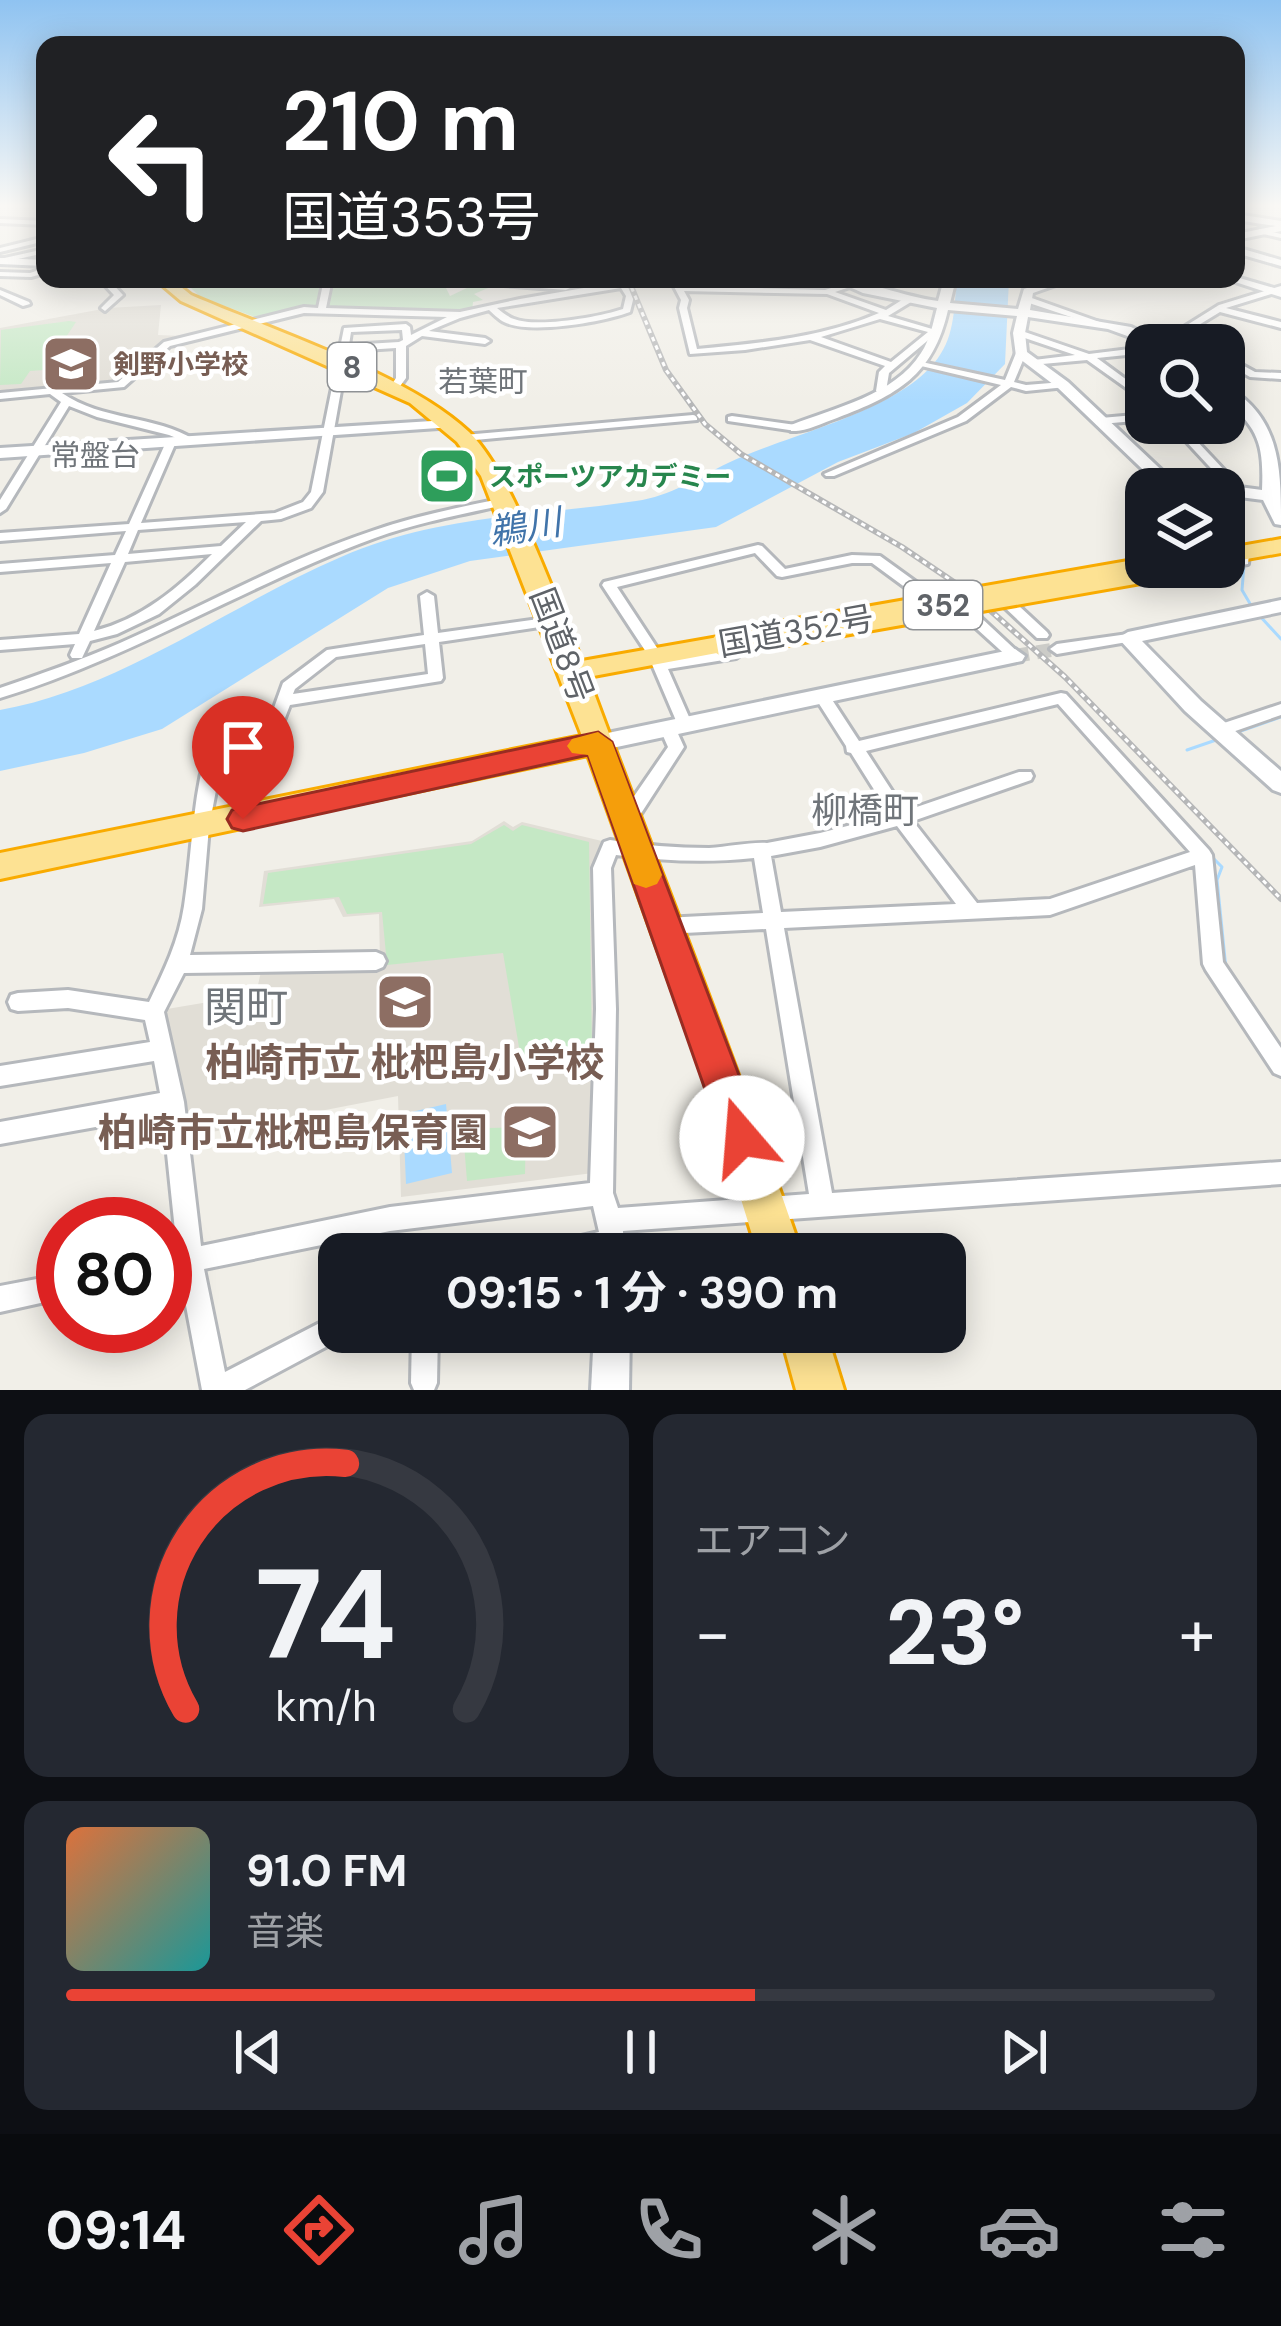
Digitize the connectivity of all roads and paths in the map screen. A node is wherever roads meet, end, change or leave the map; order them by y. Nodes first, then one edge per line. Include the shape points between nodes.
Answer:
1 (33, 272) edge
2 (0, 274) edge
3 (1245, 282) edge
4 (112, 288) edge
5 (173, 288) edge
6 (326, 288) edge
7 (589, 288) edge
8 (625, 288) edge
9 (679, 288) edge
10 (761, 288) edge
11 (839, 288) edge
12 (864, 288) edge
13 (948, 288) edge
14 (1029, 288) edge
15 (1277, 290) edge
16 (0, 292) edge
17 (828, 292) junction
18 (908, 300) junction
19 (26, 304) dead end
20 (944, 304) junction
21 (1022, 306) junction
22 (105, 308) dead end
23 (493, 308) junction
24 (322, 309) junction
25 (1219, 309) junction
26 (464, 315) junction
27 (887, 315) junction
28 (530, 321) junction
29 (1193, 324) edge
30 (253, 325) junction
31 (1281, 325) edge
32 (935, 331) junction
33 (1125, 331) edge
34 (420, 333) junction
35 (1019, 333) junction
36 (805, 335) junction
37 (521, 336) dead end
38 (485, 341) dead end
39 (404, 342) junction
40 (1125, 353) edge
41 (342, 355) junction
42 (1089, 357) junction
43 (1027, 358) junction
44 (922, 363) junction
45 (891, 365) junction
46 (1245, 370) edge
47 (1281, 376) edge
48 (1005, 384) junction
49 (1125, 384) edge
50 (1063, 385) junction
51 (394, 387) junction
52 (52, 391) junction
53 (881, 391) junction
54 (0, 396) edge
55 (66, 404) junction
56 (1245, 412) edge
57 (693, 418) dead end
58 (732, 419) dead end
59 (1125, 419) edge
60 (1101, 421) junction
61 (448, 424) junction
62 (796, 428) joint
63 (330, 431) junction
64 (464, 438) junction
65 (190, 440) junction
66 (171, 442) junction
67 (1192, 444) edge
68 (35, 451) junction
69 (0, 453) edge
70 (1150, 468) edge
71 (1212, 468) edge
72 (830, 474) dead end
73 (1245, 492) edge
74 (1269, 496) junction
75 (505, 502) junction
76 (0, 509) edge
77 (259, 517) junction
78 (1281, 520) edge
79 (134, 527) junction
80 (0, 537) edge
81 (1281, 546) edge
82 (221, 550) junction
83 (1245, 554) edge
84 (120, 558) junction
85 (0, 568) edge
86 (1125, 574) edge
87 (1125, 583) edge
88 (428, 596) dead end
89 (1281, 606) edge
90 (964, 612) junction
91 (553, 621) junction
92 (1042, 634) dead end
93 (85, 638) junction
94 (1128, 638) junction
95 (431, 639) junction
96 (0, 645) edge
97 (1057, 649) tunnel mouth
98 (77, 655) dead end
99 (1015, 656) joint
100 (658, 661) junction
101 (573, 671) junction
102 (0, 693) edge
103 (824, 699) junction
104 (283, 701) junction
105 (1281, 709) edge
106 (676, 727) junction
107 (1221, 730) junction
108 (598, 742) junction
109 (853, 748) junction
110 (1024, 776) dead end
111 (1281, 784) edge
112 (624, 814) junction
113 (904, 821) junction
114 (200, 827) junction
115 (761, 848) junction
116 (638, 853) junction
117 (1203, 855) junction
118 (0, 866) edge
119 (971, 909) junction
120 (770, 921) junction
121 (663, 926) junction
122 (376, 961) dead end
123 (178, 964) junction
124 (18, 1002) dead end
125 (154, 1012) junction
126 (162, 1050) junction
127 (1281, 1066) edge
128 (0, 1076) edge
129 (172, 1102) junction
130 (0, 1133) edge
131 (1281, 1173) edge
132 (601, 1192) junction
133 (175, 1197) edge
134 (823, 1206) junction
135 (767, 1212) junction
136 (610, 1233) edge
137 (646, 1233) edge
138 (774, 1233) edge
139 (192, 1260) edge
140 (36, 1292) edge
141 (0, 1299) edge
142 (192, 1311) edge
143 (318, 1337) edge
144 (425, 1353) edge
145 (611, 1353) edge
146 (809, 1353) edge
147 (424, 1383) dead end
148 (217, 1390) edge
149 (610, 1390) edge
150 (820, 1390) edge

1 - 2 street
3 - 15 street
4 - 22 street via 119,295
5 - 30 highway, 国道8号 / 8
6 - 24 street
7 - 23 street
8 - 28 street via 627,310 616,316
9 - 36 street via 693,352
10 - 17 street
11 - 17 street
12 - 18 street
13 - 20 street
14 - 21 street
15 - 25 street
16 - 19 street
17 - 27 street
18 - 20 street
18 - 27 street
20 - 21 street
20 - 32 street
21 - 33 street
21 - 35 street
23 - 26 street
23 - 28 street via 511,322
24 - 26 street
24 - 30 street
25 - 29 street
25 - 31 street
26 - 34 street
27 - 32 street
27 - 36 street
28 - 37 street
30 - 41 highway, 国道8号 / 8
30 - 52 street via 167,344 128,383
32 - 44 street
32 - 45 street
34 - 38 street
34 - 39 street
35 - 42 street
35 - 43 street
36 - 45 street
39 - 41 street
39 - 41 street via 406,327 347,330
39 - 51 street
40 - 42 street
41 - 51 highway, 国道8号 / 8
41 - 63 street
42 - 43 street
42 - 49 street
43 - 48 street
43 - 50 street
44 - 48 street
44 - 53 street
45 - 53 street
46 - 47 street
48 - 50 street
48 - 72 street via 929,436
50 - 60 street
51 - 61 highway, 国道8号 / 8
52 - 54 street
52 - 55 street
53 - 62 street
55 - 65 street
55 - 68 street
56 - 74 street via 1270,447
57 - 64 street
58 - 62 street
59 - 60 street
60 - 70 street
61 - 63 street
61 - 64 highway, 国道8号 / 8
63 - 65 street
63 - 77 street via 313,500
64 - 75 highway, 国道8号 / 8
65 - 66 street
66 - 68 street
66 - 79 street
67 - 71 street
68 - 69 street
68 - 76 street
73 - 74 street
74 - 78 street
75 - 91 highway, 国道8号 / 8
75 - 102 street via 436,511 332,548
77 - 79 street
77 - 82 street
79 - 80 street
79 - 84 street
81 - 83 highway
82 - 84 street
82 - 93 street via 154,612
84 - 85 street
84 - 93 street
86 - 100 highway, 国道352号 / 352, bridge
87 - 92 street via 1008,604
88 - 95 street
89 - 94 street
90 - 99 street
90 - 100 street
90 - 100 street via 875,559 782,573 758,549 609,585
91 - 95 street
91 - 101 highway, 国道8号 / 8
93 - 96 street
93 - 98 street
94 - 97 street
94 - 107 street
95 - 104 street via 332,653 288,687
95 - 104 street via 436,678
99 - 103 street
100 - 101 highway, 国道352号 / 352
100 - 106 street
101 - 108 highway, 国道8号 / 8
103 - 106 street
103 - 109 street
104 - 114 street via 276,724 219,736
105 - 107 street
106 - 108 street
106 - 112 street via 676,747
107 - 111 street
108 - 112 highway, 国道8号 / 8
108 - 114 highway
109 - 113 street
109 - 117 street via 1061,698
110 - 113 street
112 - 116 highway, 国道8号 / 8
113 - 115 street
113 - 119 street
114 - 118 highway
114 - 123 street via 193,910
115 - 116 street via 687,859
115 - 120 street
116 - 121 highway, 国道8号 / 8
116 - 132 street via 610,847 602,868
117 - 119 street via 1050,907
117 - 127 street via 1213,964
119 - 120 street
120 - 121 street
120 - 134 street
121 - 135 highway, 国道8号 / 8
122 - 123 street
123 - 125 street
124 - 125 street via 68,999
125 - 126 street
126 - 128 street
126 - 129 street
129 - 130 street
129 - 133 street
131 - 134 street
132 - 136 street
132 - 139 street via 390,1219
134 - 135 street
135 - 137 street
135 - 138 highway, 国道8号 / 8
140 - 141 street
142 - 148 street
143 - 148 street
144 - 147 street
145 - 149 street
146 - 150 highway

